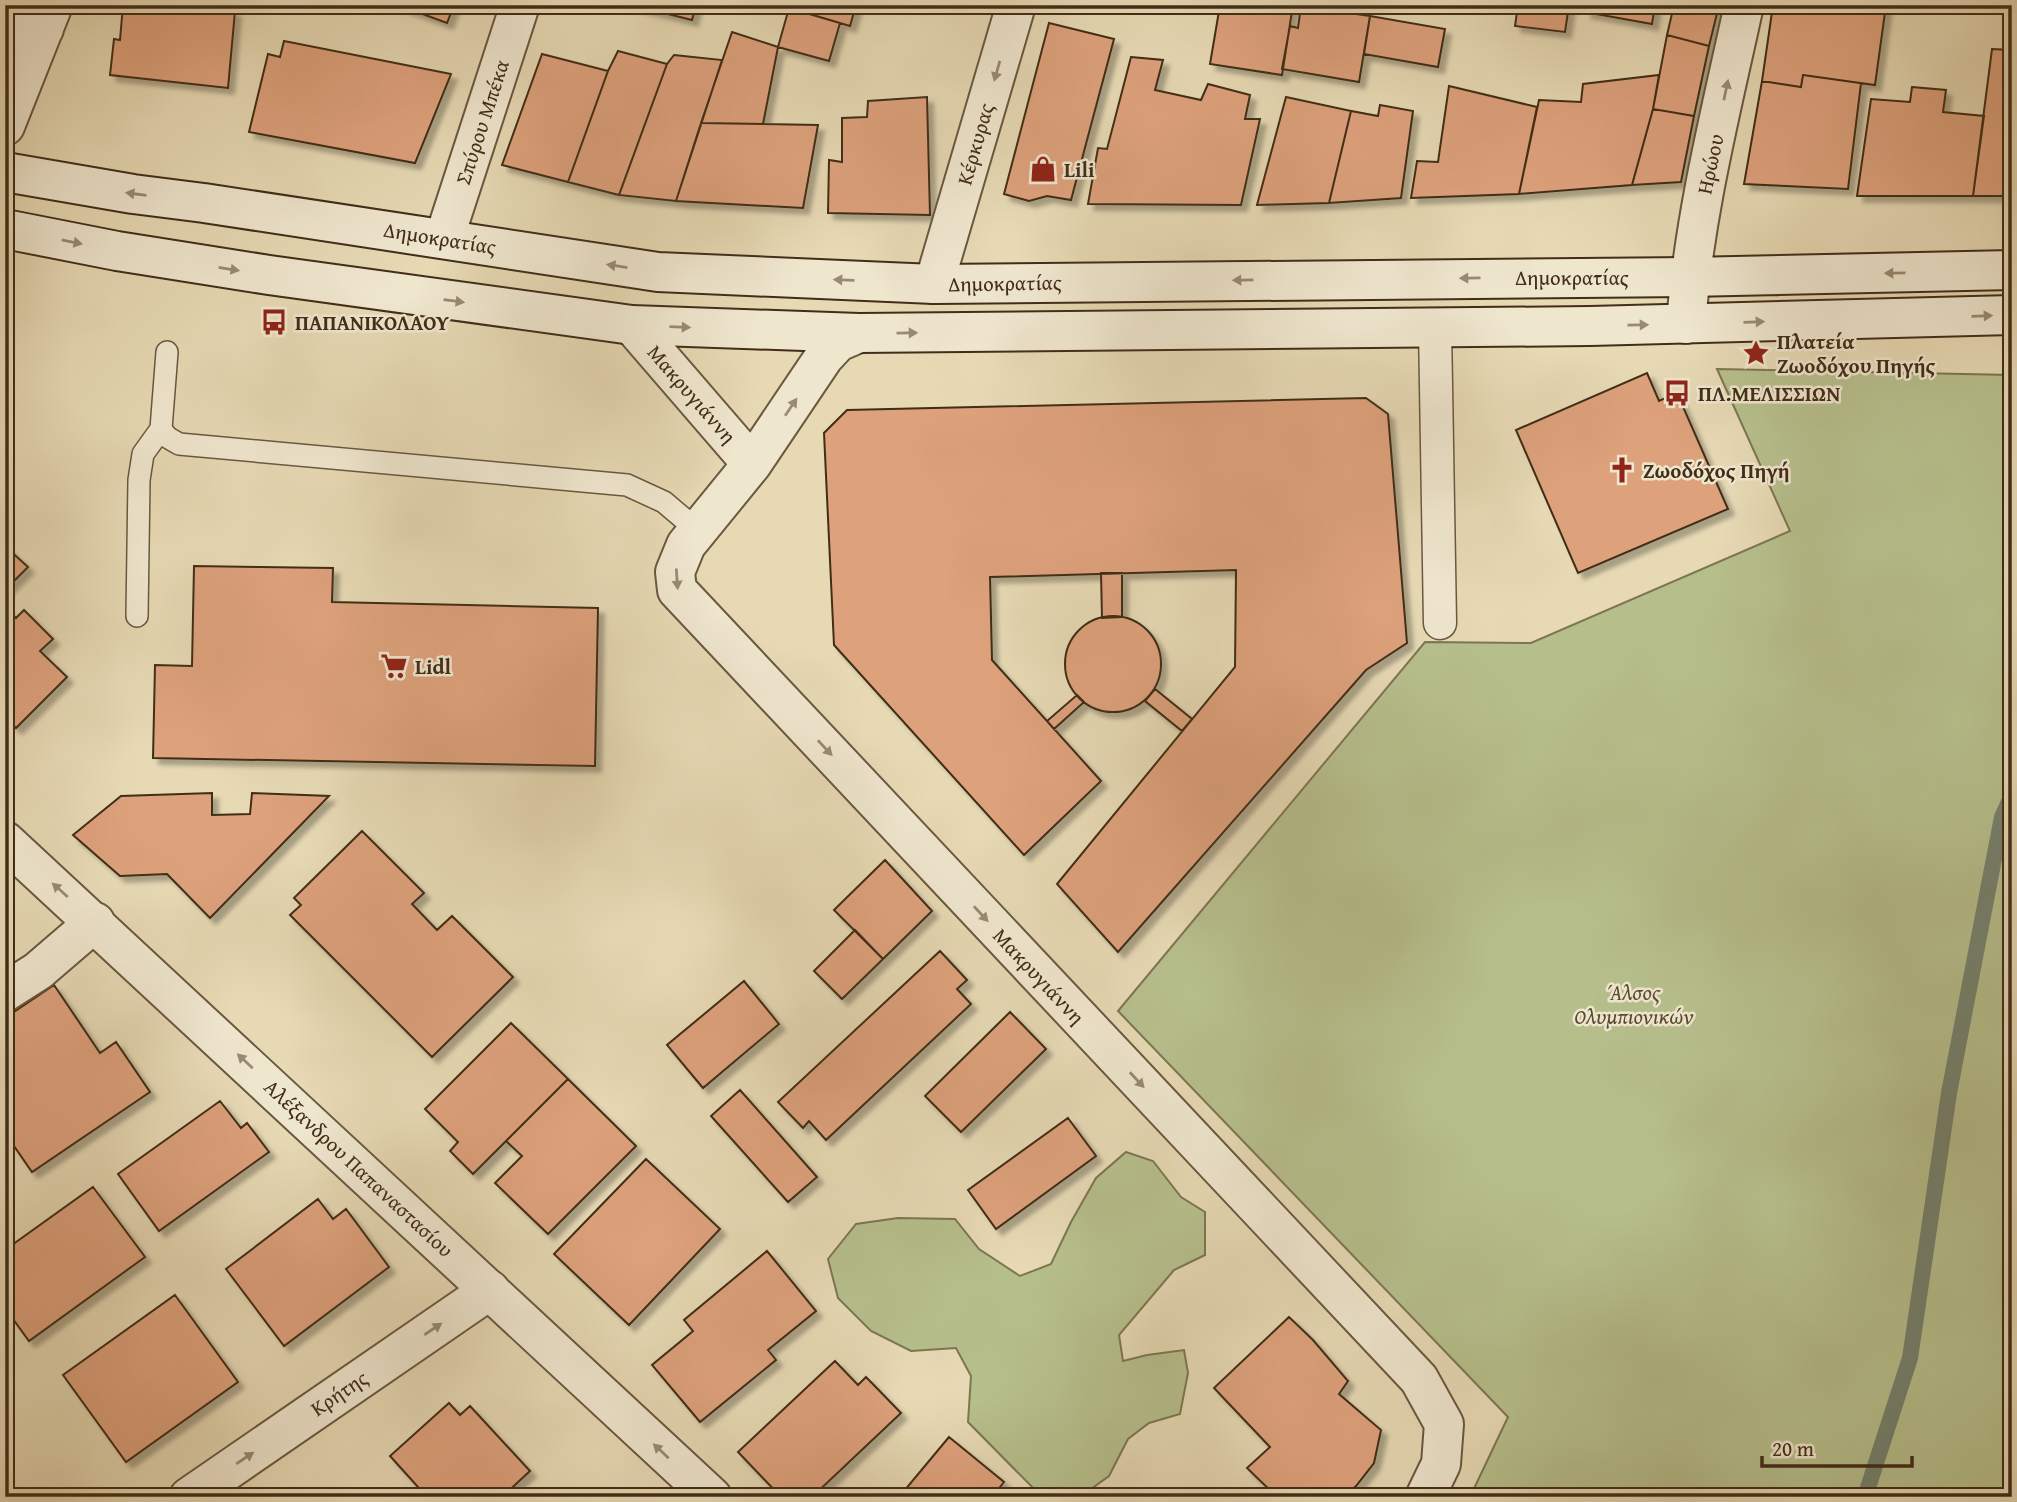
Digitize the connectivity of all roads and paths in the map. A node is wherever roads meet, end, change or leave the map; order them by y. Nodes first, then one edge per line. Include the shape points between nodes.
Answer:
1 (520, 5) edge
2 (1016, 5) edge
3 (1744, 5) edge
4 (48, 17) edge
5 (5, 36) edge
6 (5, 126) edge
7 (5, 172) edge
8 (5, 229) edge
9 (444, 239) junction
10 (2012, 270) edge
11 (1689, 277) junction
12 (934, 284) junction
13 (2012, 315) edge
14 (1686, 324) junction
15 (632, 325) junction
16 (1435, 327) junction
17 (859, 333) junction
18 (167, 352) dead end
19 (161, 429) junction
20 (752, 464) junction
21 (697, 530) junction
22 (137, 616) dead end
23 (1440, 623) dead end
24 (5, 841) edge
25 (95, 922) junction
26 (5, 992) edge
27 (490, 1290) junction
28 (189, 1497) edge
29 (712, 1497) edge
30 (1425, 1497) edge

1 - 9 street, Σπύρου Μπέκα
2 -> 12 street, Κέρκυρας
11 -> 3 street, Ηρώου
4 - 5 street
4 - 6 street
9 -> 7 street, Δημοκρατίας
8 -> 15 street via 268,275
12 -> 9 street, Δημοκρατίας via 658,272
10 -> 11 street, Δημοκρατίας
11 -> 12 street, Δημοκρατίας
11 - 14 street, Ηρώου
14 -> 13 street
16 -> 14 street
15 -> 17 street
15 - 20 street, Μακρυγιάννη
17 -> 16 street
16 - 23 street
20 -> 17 street, Μακρυγιάννη via 824,357 838,342
18 - 19 lane
19 - 21 lane via 178,444 626,485 664,502
19 - 22 lane via 143,454 139,480
20 - 21 street, Μακρυγιάννη
21 -> 30 street, Μακρυγιάννη via 675,572 677,590 1419,1379 1444,1424 1441,1464
25 -> 24 street, Αλέξανδρου Παπαναστασίου
25 - 26 street via 38,971
27 -> 25 street, Αλέξανδρου Παπαναστασίου
28 -> 27 street, Κρήτης
29 -> 27 street, Αλέξανδρου Παπαναστασίου

